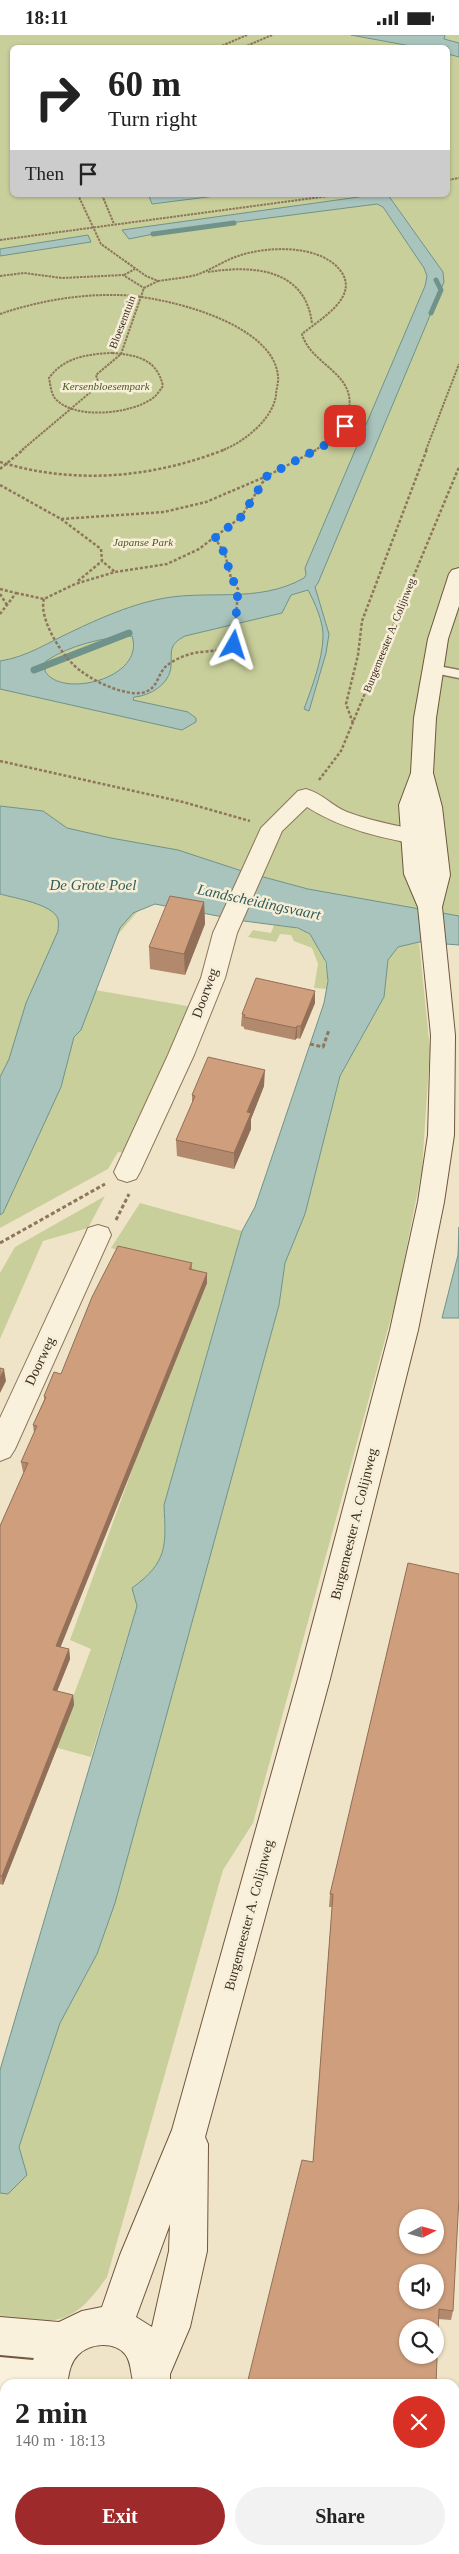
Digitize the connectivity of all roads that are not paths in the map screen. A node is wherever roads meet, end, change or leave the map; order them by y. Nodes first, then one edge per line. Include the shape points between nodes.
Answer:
1 (459, 574) edge
2 (433, 669) junction
3 (459, 674) edge
4 (422, 773) junction
5 (411, 837) junction
6 (434, 841) junction
7 (430, 907) junction
8 (127, 1172) road end
9 (98, 1235) road end
10 (0, 1449) edge
11 (190, 2130) junction
12 (114, 2326) junction
13 (0, 2336) edge
14 (64, 2342) junction
15 (0, 2376) edge
16 (152, 2378) edge
17 (24, 2379) edge
18 (48, 2379) edge

1 - 2 street, Burgemeester A. Colijnweg via 438,639
2 - 3 lane
2 - 4 street, Burgemeester A. Colijnweg via 425,718
4 - 5 street, Burgemeester A. Colijnweg via 410,805
4 - 6 street, Burgemeester A. Colijnweg via 431,807
5 - 6 street
5 - 7 street, Burgemeester A. Colijnweg via 416,874
5 - 8 street, Doorweg via 337,816 306,796 272,828 225,933 213,978 181,1055
6 - 7 street, Burgemeester A. Colijnweg via 438,875
7 - 11 street, Burgemeester A. Colijnweg via 443,1035 441,1135 431,1202 404,1330 317,1669
9 - 10 street, Doorweg
11 - 12 street, Burgemeester A. Colijnweg
11 - 16 street, Burgemeester A. Colijnweg via 188,2251 171,2327
12 - 14 street via 83,2328
12 - 16 street via 140,2342 148,2356
13 - 14 street
14 - 18 street via 51,2364
15 - 17 street

